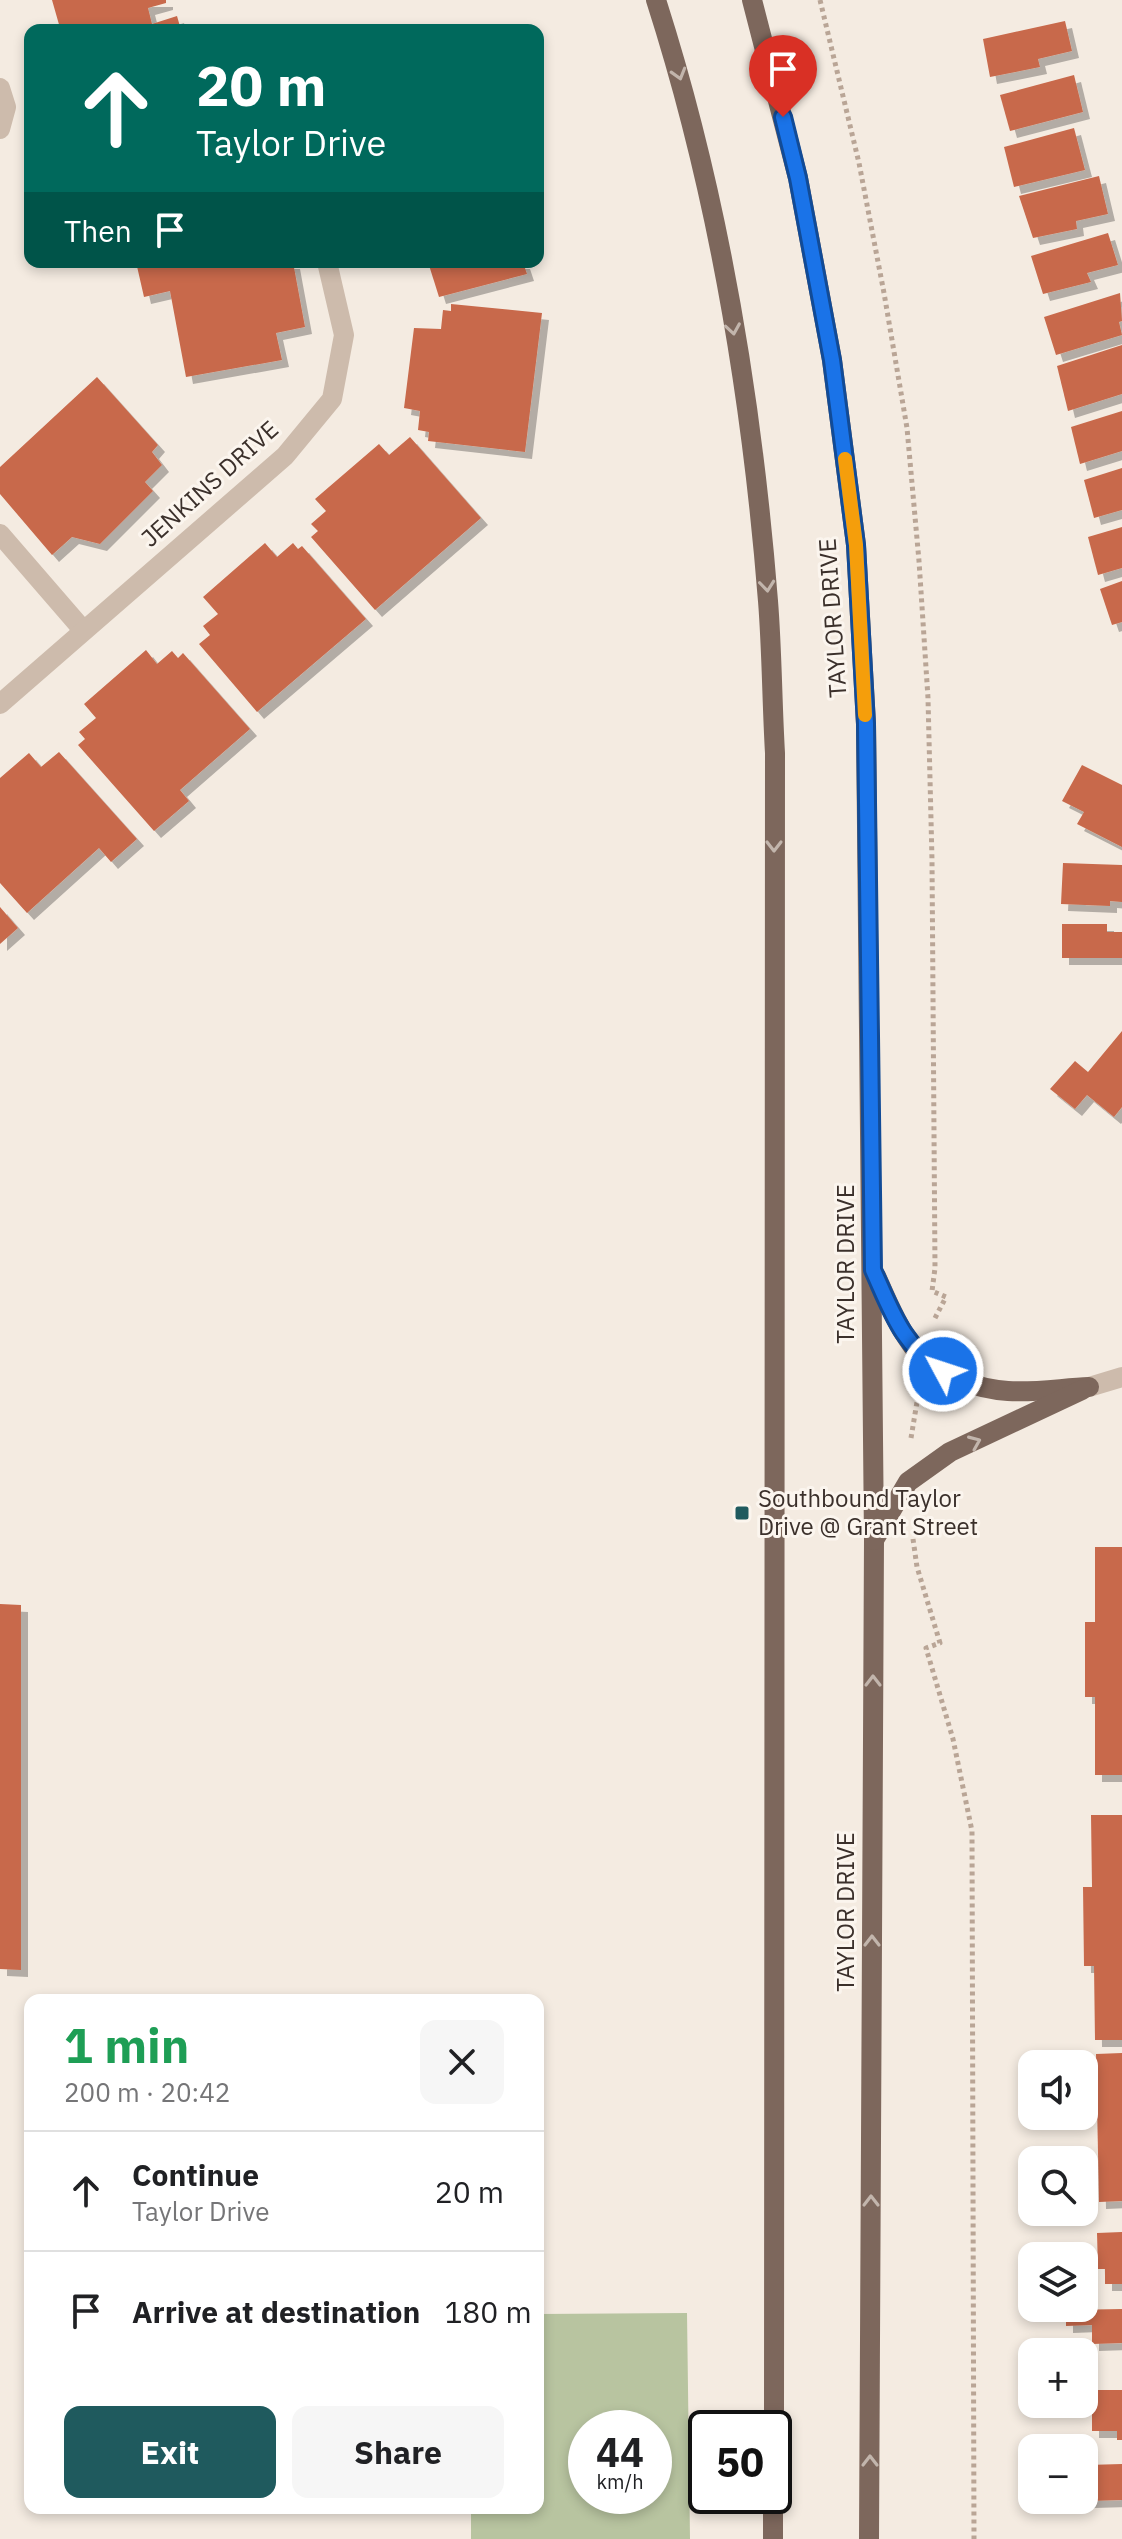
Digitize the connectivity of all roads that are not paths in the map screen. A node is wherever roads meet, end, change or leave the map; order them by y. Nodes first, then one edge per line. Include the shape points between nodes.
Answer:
1 (656, 0) edge
2 (752, 0) edge
3 (0, 88) edge
4 (0, 129) edge
5 (328, 268) edge
6 (0, 534) edge
7 (83, 630) junction
8 (0, 704) edge
9 (873, 1270) junction
10 (1122, 1377) edge
11 (1089, 1387) junction
12 (874, 1540) junction
13 (774, 2410) edge
14 (773, 2514) edge
15 (773, 2539) edge
16 (869, 2539) edge

1 -> 13 main road via 681,79 724,273 754,459 768,603 775,753
2 - 9 main road, TAYLOR DRIVE via 798,178 832,360 856,545 866,724
3 - 4 street via 6,107
5 - 7 street, JENKINS DRIVE via 344,335 332,399 285,456
6 - 7 street
7 - 8 street, JENKINS DRIVE
9 - 11 main road via 899,1326 923,1358 965,1381 1008,1391
9 - 12 main road, TAYLOR DRIVE
10 - 11 street
12 -> 11 main road via 908,1482 950,1452
16 -> 12 main road, TAYLOR DRIVE
14 - 15 main road

